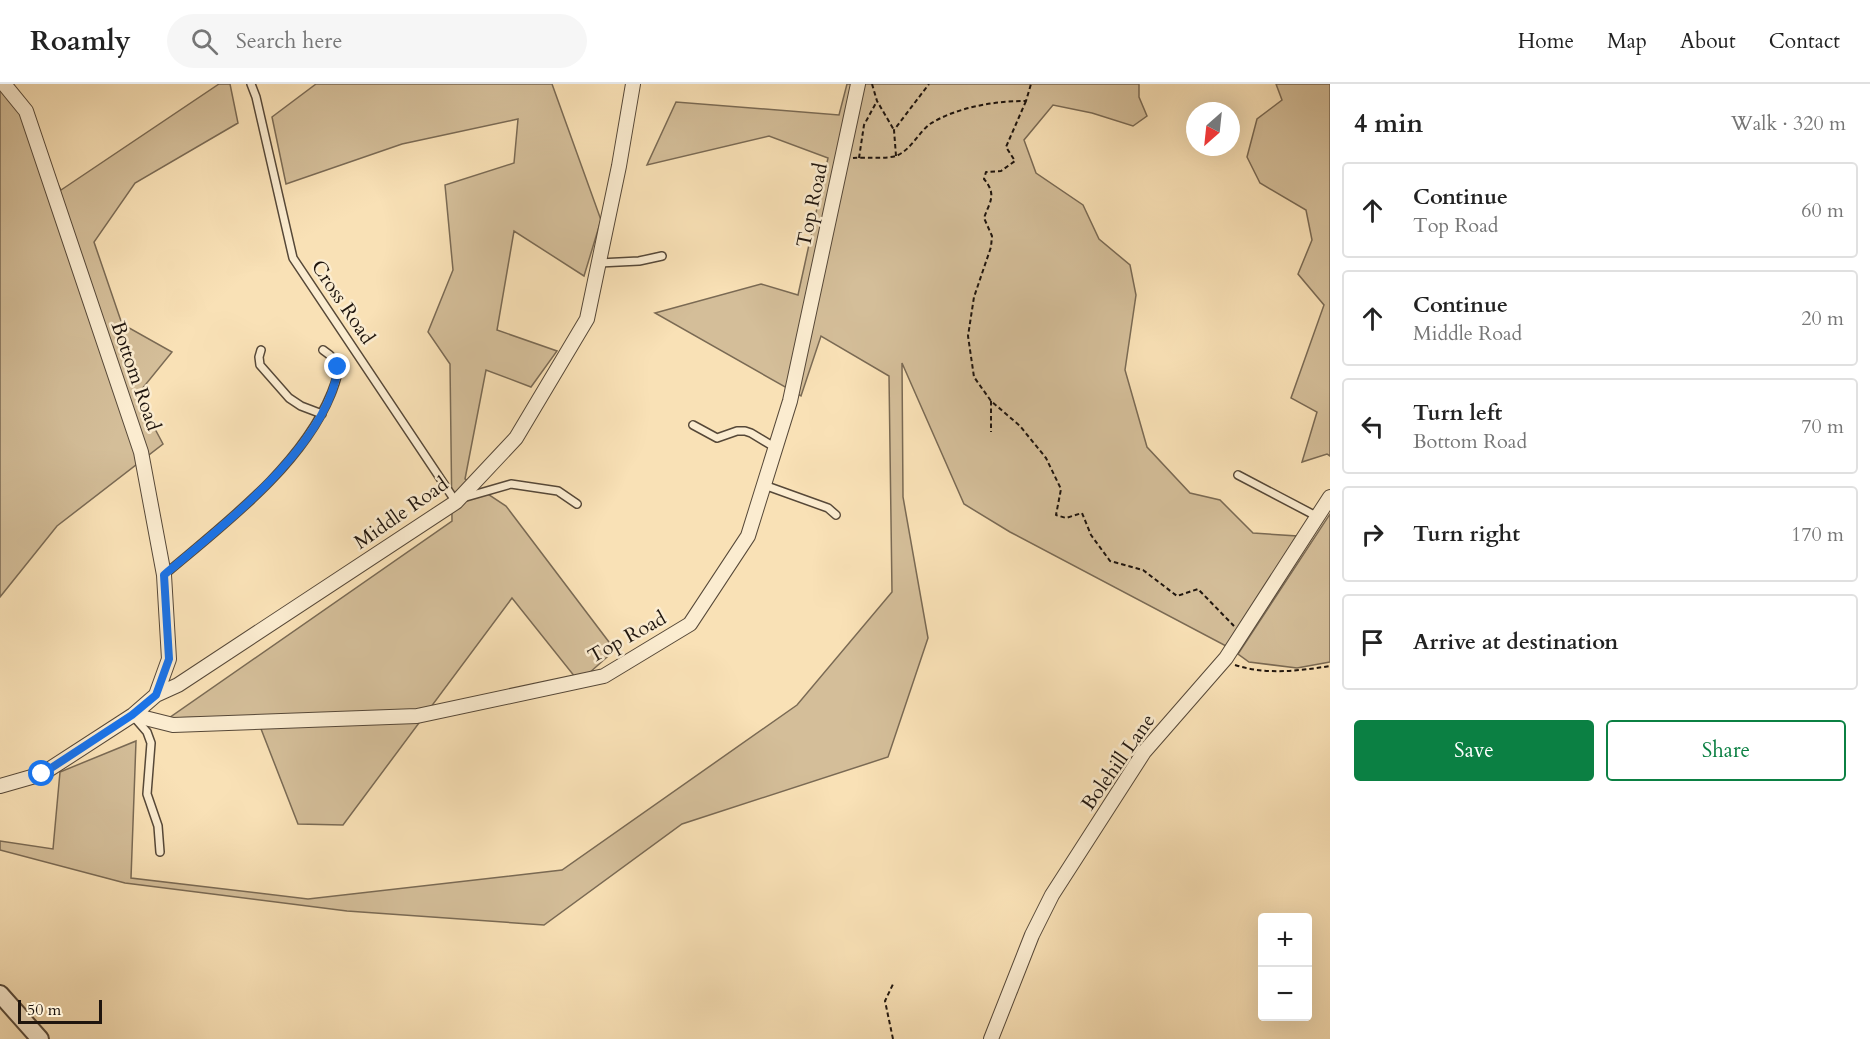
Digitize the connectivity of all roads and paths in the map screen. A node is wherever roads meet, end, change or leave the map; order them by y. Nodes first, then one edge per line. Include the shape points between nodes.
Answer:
1 (4, 84) edge
2 (251, 84) edge
3 (633, 84) edge
4 (858, 84) edge
5 (872, 84) edge
6 (929, 84) edge
7 (1031, 84) edge
8 (877, 101) junction
9 (1026, 101) junction
10 (894, 130) junction
11 (896, 156) junction
12 (859, 158) junction
13 (842, 159) junction
14 (662, 256) dead end
15 (599, 263) junction
16 (261, 350) dead end
17 (323, 350) dead end
18 (991, 401) junction
19 (322, 414) junction
20 (693, 425) dead end
21 (991, 432) dead end
22 (776, 448) junction
23 (1238, 475) dead end
24 (764, 485) junction
25 (1330, 497) edge
26 (456, 502) junction
27 (577, 504) dead end
28 (836, 515) dead end
29 (1318, 517) junction
30 (164, 575) junction
31 (1242, 632) junction
32 (1226, 658) junction
33 (1330, 666) edge
34 (156, 695) junction
35 (132, 715) junction
36 (0, 786) edge
37 (160, 852) dead end
38 (894, 982) dead end
39 (0, 994) edge
40 (40, 1039) edge
41 (893, 1039) edge
42 (991, 1039) edge

1 - 30 street, Bottom Road via 26,111 141,452
2 - 26 lane, Cross Road via 293,258
3 - 15 street, Middle Road
4 - 13 street, Top Road
5 - 8 path
6 - 10 path
7 - 9 path
8 - 10 path
8 - 12 path via 864,125
9 - 11 path via 1002,101 948,116 929,125
9 - 18 path via 1006,147 1015,161 1001,171 986,172 984,179 992,195 984,218 992,236 991,247 974,297 968,336 974,377
10 - 11 path
11 - 12 path
12 - 13 path
13 - 22 street, Top Road via 790,401
14 - 15 lane
15 - 26 street, Middle Road via 587,319 516,438
16 - 19 lane via 260,364 289,398
17 - 19 lane via 338,367
18 - 21 path
18 - 31 path via 1020,426 1046,458 1061,489 1056,515 1066,518 1082,513 1091,535 1110,561 1143,570 1177,596 1198,589
19 - 30 lane via 280,471
20 - 22 lane via 717,438 737,431 751,433
22 - 24 street, Top Road
23 - 29 lane
24 - 28 lane via 828,508
24 - 35 street, Top Road via 748,536 690,624 604,676 417,716 173,725
25 - 29 street, Bolehill Lane
26 - 27 lane via 511,484 558,491
26 - 34 street, Middle Road via 178,685
29 - 31 street, Bolehill Lane
30 - 34 street, Bottom Road via 169,659
31 - 32 street, Bolehill Lane
32 - 33 path via 1248,669 1271,671
32 - 42 street, Bolehill Lane via 1144,752 1052,895
34 - 35 street, Middle Road
35 - 36 street via 42,774
35 - 37 lane via 151,743 147,794 158,826
38 - 41 path via 885,1001
39 - 40 street

